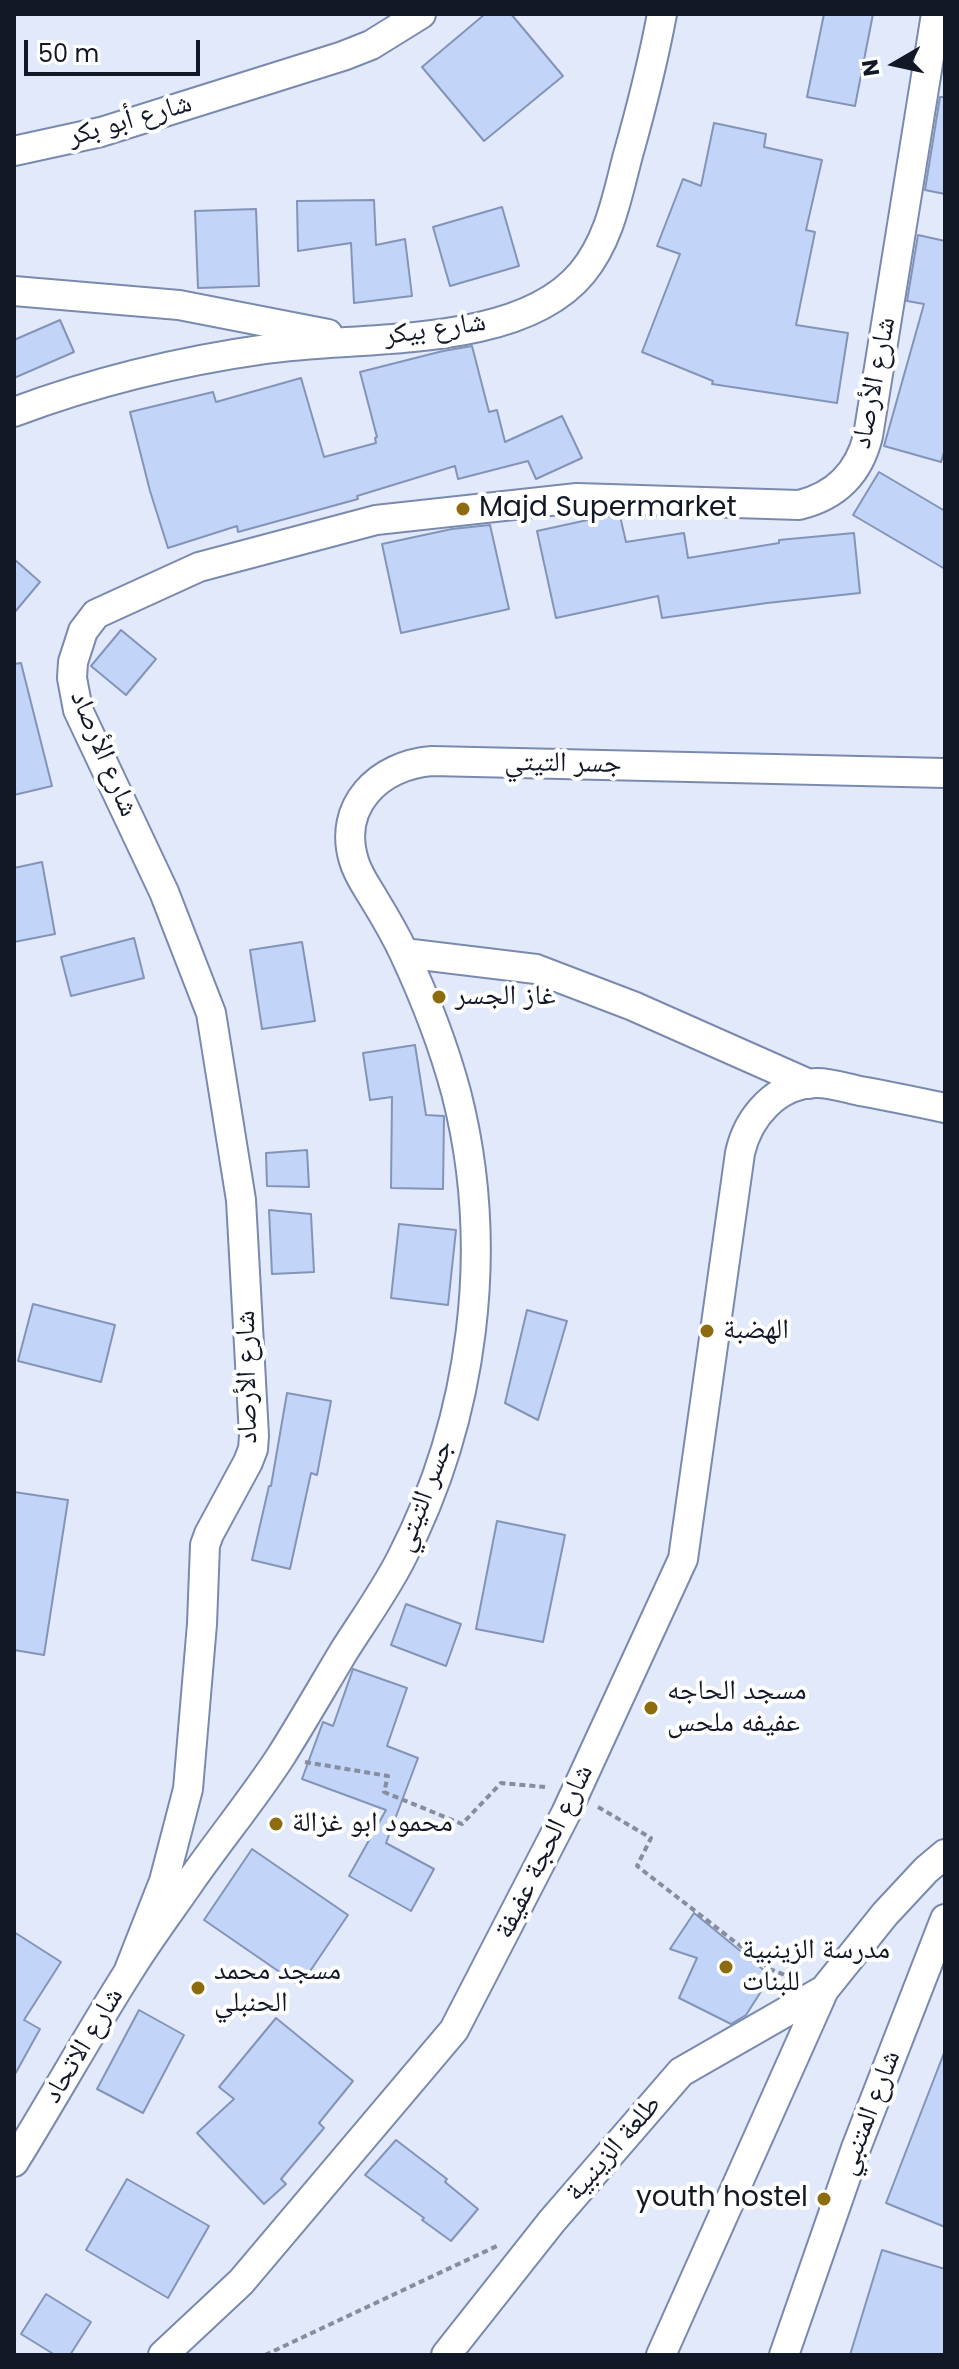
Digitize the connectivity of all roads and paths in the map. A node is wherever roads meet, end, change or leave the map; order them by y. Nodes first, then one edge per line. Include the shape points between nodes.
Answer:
1 (421, 14) edge
2 (936, 14) edge
3 (661, 17) edge
4 (14, 151) edge
5 (14, 291) edge
6 (361, 340) junction
7 (14, 412) edge
8 (945, 773) edge
9 (404, 952) junction
10 (809, 1084) junction
11 (945, 1108) edge
12 (280, 1758) junction
13 (545, 1787) dead end
14 (575, 1794) junction
15 (945, 1854) edge
16 (945, 1919) edge
17 (129, 1970) junction
18 (824, 1990) junction
19 (14, 2162) edge
20 (509, 2241) dead end
21 (163, 2355) edge
22 (265, 2355) edge
23 (446, 2355) edge
24 (661, 2355) edge
25 (784, 2355) edge

1 - 4 street, شارع أبو بكر via 343,56 101,132
2 - 17 street, شارع الأرصاد via 868,436 859,462 840,486 814,501 783,506 577,498 376,520 199,567 96,614 83,631 72,678 78,710 164,892 211,1013 241,1200 254,1436 248,1462 205,1545 188,1789 164,1881
3 - 6 street, شارع بيكر via 608,229 581,274 558,295 513,318 431,335
5 - 6 street via 179,305
6 - 7 street, شارع بيكر via 194,362
8 - 9 street, جسر التيتي via 432,761 402,766 367,792 351,833 361,879
9 - 10 street via 536,969
9 - 12 street, جسر التيتي via 445,1053 465,1138 475,1238 467,1354 449,1438 420,1520 380,1597
10 - 11 street
10 - 14 street, شارع الحجة عفيفة via 780,1094 748,1128 740,1153 683,1559
12 - 13 path via 388,1776 384,1792 462,1824 501,1783
12 - 17 street, جسر التيتي
14 - 18 path via 651,1838 637,1866 770,1969
14 - 21 street, شارع الحجة عفيفة via 454,2030 241,2282
15 - 18 street via 885,1914
16 - 25 street, شارع المتنبي via 856,2148
17 - 19 street, شارع الاتحاد
18 - 23 street, طلعة الزينبية via 681,2072 552,2221
18 - 24 street
20 - 22 path

